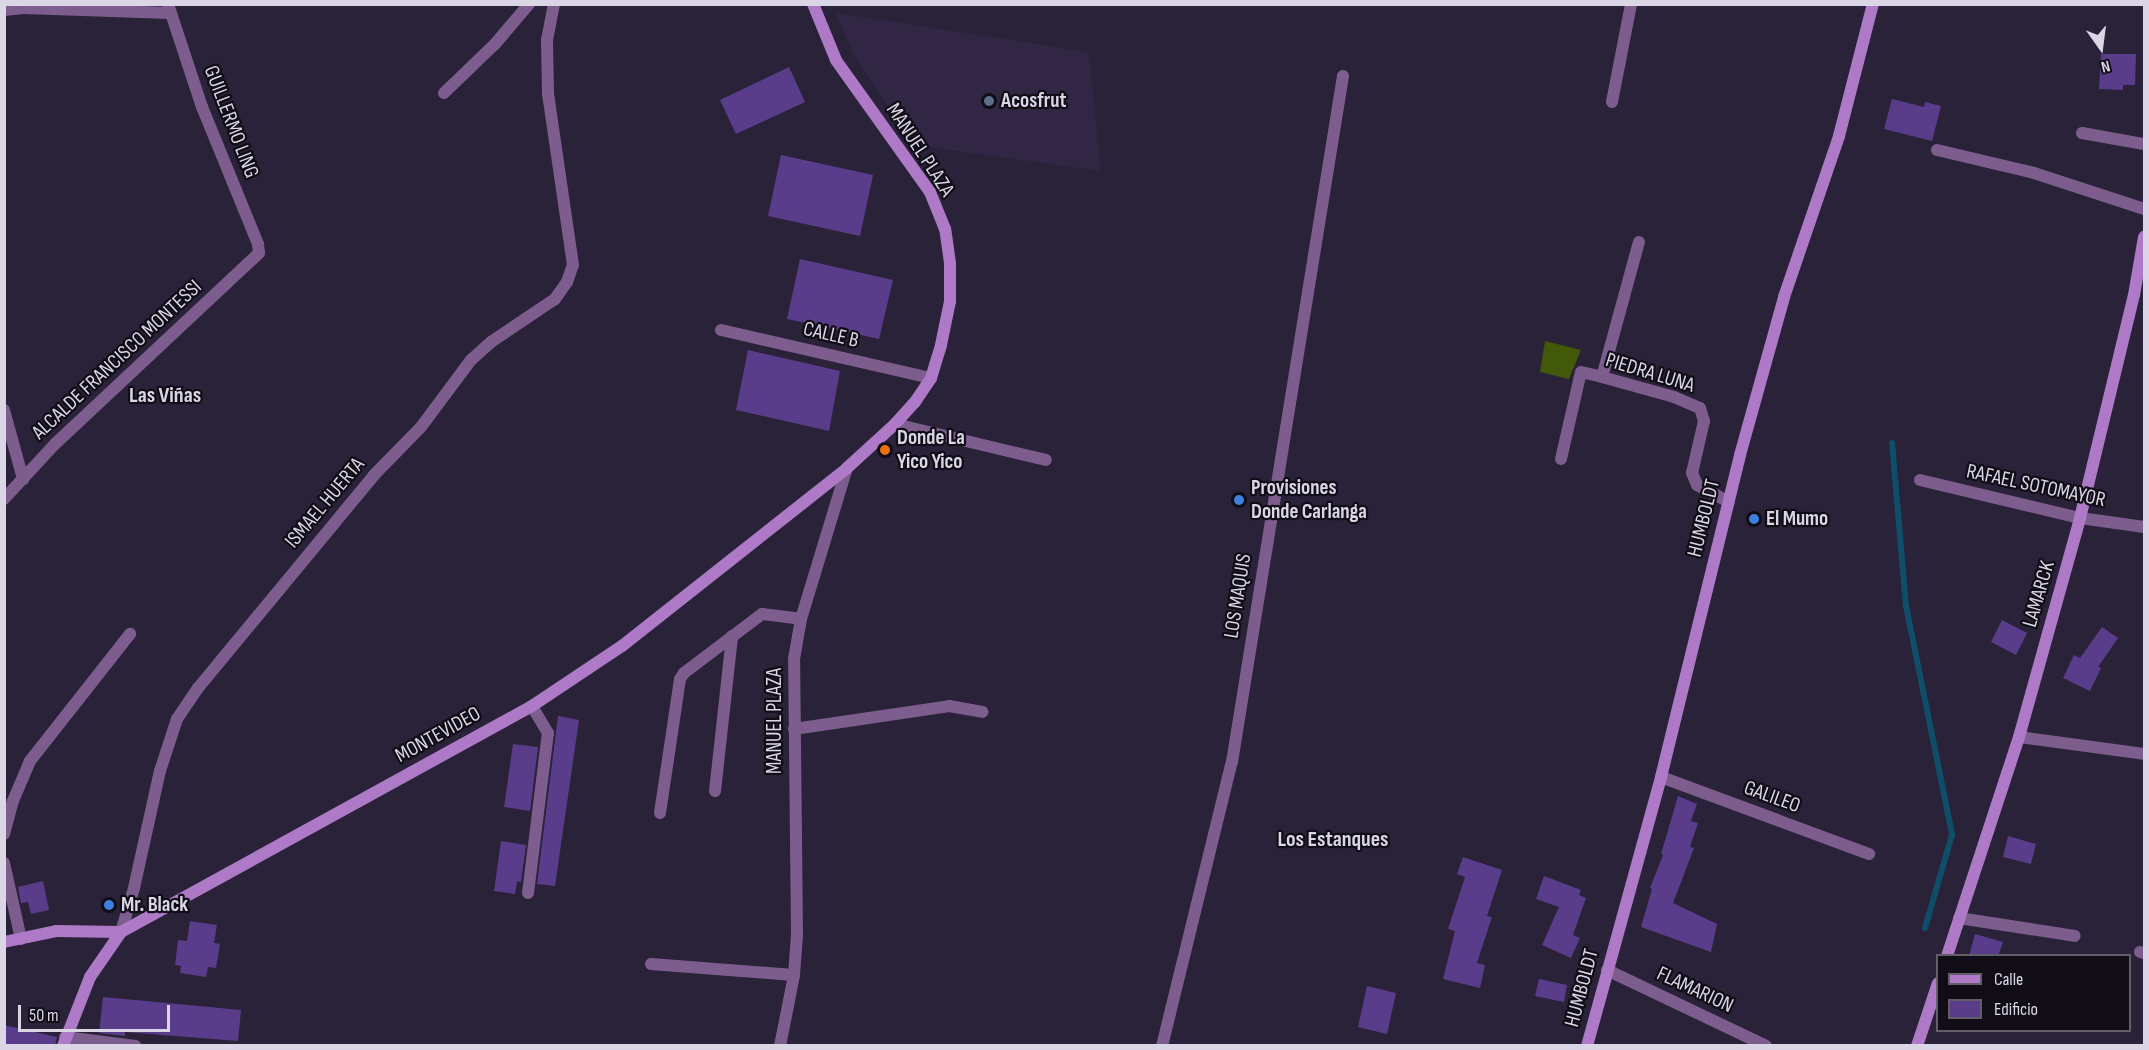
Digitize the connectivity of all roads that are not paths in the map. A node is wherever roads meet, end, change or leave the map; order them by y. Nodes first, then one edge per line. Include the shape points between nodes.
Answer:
1 (529, 4) edge
2 (554, 4) edge
3 (813, 4) edge
4 (1631, 4) edge
5 (1873, 4) edge
6 (23, 6) edge
7 (169, 9) edge
8 (4, 10) edge
9 (1343, 76) dead end
10 (444, 93) dead end
11 (1612, 102) dead end
12 (2082, 133) dead end
13 (2145, 144) edge
14 (1937, 150) dead end
15 (2145, 209) edge
16 (2145, 237) edge
17 (1639, 242) dead end
18 (259, 253) joint
19 (2139, 296) edge
20 (722, 330) dead end
21 (1602, 377) junction
22 (931, 378) junction
23 (4, 410) edge
24 (895, 424) junction
25 (1561, 459) dead end
26 (1046, 460) dead end
27 (847, 468) junction
28 (23, 479) junction
29 (1920, 480) dead end
30 (4, 499) edge
31 (1729, 502) junction
32 (2080, 518) junction
33 (2145, 527) edge
34 (801, 619) junction
35 (130, 634) dead end
36 (732, 636) junction
37 (532, 706) junction
38 (982, 712) dead end
39 (794, 729) junction
40 (2019, 737) junction
41 (2145, 754) edge
42 (1661, 777) junction
43 (715, 791) dead end
44 (660, 813) dead end
45 (4, 834) edge
46 (1869, 854) dead end
47 (4, 863) edge
48 (528, 893) dead end
49 (1959, 918) junction
50 (121, 932) junction
51 (2075, 936) dead end
52 (21, 939) junction
53 (4, 942) edge
54 (1948, 954) edge
55 (651, 964) dead end
56 (1607, 970) junction
57 (794, 975) junction
58 (1936, 989) edge
59 (64, 1041) edge
60 (135, 1046) edge
61 (780, 1046) edge
62 (1162, 1046) edge
63 (1587, 1046) edge
64 (1766, 1046) edge
65 (1917, 1046) edge

1 - 10 street via 495,44
2 - 50 street, ISMAEL HUERTA via 547,40 548,93 573,265 567,282 555,299 471,360 421,427 374,475 198,688 177,719 160,771
3 - 22 main road, MANUEL PLAZA via 836,60 930,192 945,229 950,301
4 - 11 street
5 - 31 main road, HUMBOLDT via 1839,136 1784,297
6 - 7 street
6 - 8 street
7 - 18 street, GUILLERMO LING
9 - 62 street, LOS MAQUIS via 1232,762
12 - 13 street
14 - 15 street via 2034,173
16 - 19 main road, LAMARCK
17 - 21 street
18 - 28 street, ALCALDE FRANCISCO MONTESSI via 55,444
19 - 32 main road, LAMARCK
20 - 22 street, CALLE B
21 - 25 street, PIEDRA LUNA via 1581,372
21 - 31 street, PIEDRA LUNA via 1700,408 1704,421 1692,473 1697,485
22 - 24 main road, MANUEL PLAZA
23 - 28 street
24 - 26 street
24 - 27 main road, MANUEL PLAZA
27 - 34 street, MANUEL PLAZA
27 - 37 main road, MONTEVIDEO via 622,646
28 - 30 street, ALCALDE FRANCISCO MONTESSI
29 - 32 street, RAFAEL SOTOMAYOR
31 - 42 main road, HUMBOLDT
32 - 33 street, RAFAEL SOTOMAYOR
32 - 40 main road, LAMARCK
34 - 36 street via 767,613
34 - 39 street, MANUEL PLAZA via 794,659
35 - 45 street via 30,761
36 - 43 street
36 - 44 street via 680,679
37 - 48 street via 548,733
37 - 50 main road, MONTEVIDEO
38 - 39 street via 949,706
39 - 57 street, MANUEL PLAZA
40 - 41 street
40 - 49 main road, LAMARCK
42 - 46 street, GALILEO
42 - 56 main road, HUMBOLDT
47 - 52 street
49 - 51 street
49 - 54 main road, LAMARCK
50 - 52 main road, MONTEVIDEO via 56,931
50 - 59 main road, ISMAEL HUERTA via 90,977
52 - 53 main road, MONTEVIDEO
55 - 57 street
56 - 63 main road, HUMBOLDT
56 - 64 street, FLAMARION
57 - 61 street, MANUEL PLAZA
58 - 65 main road
59 - 60 street

